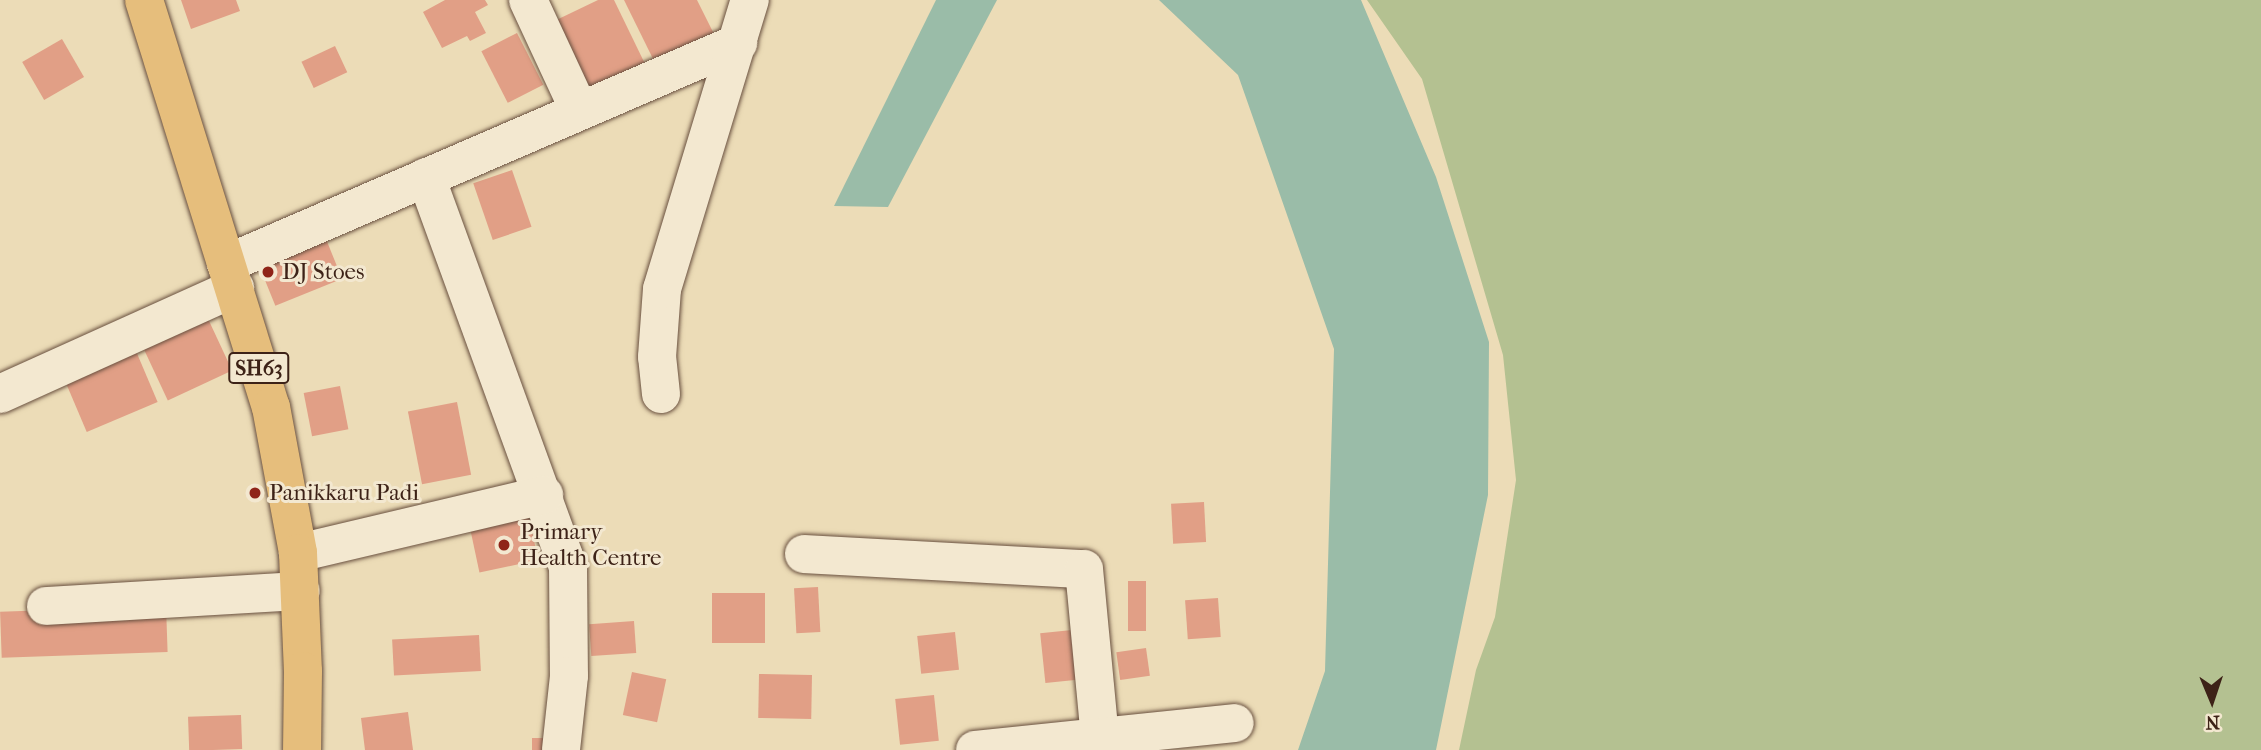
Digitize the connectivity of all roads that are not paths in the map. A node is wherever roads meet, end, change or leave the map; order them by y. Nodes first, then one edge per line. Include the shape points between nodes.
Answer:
1 (144, 0) edge
2 (528, 0) edge
3 (750, 0) edge
4 (738, 43) junction
5 (579, 110) junction
6 (426, 177) junction
7 (231, 276) junction
8 (0, 394) edge
9 (661, 394) dead end
10 (544, 495) junction
11 (298, 553) junction
12 (804, 554) dead end
13 (301, 591) junction
14 (46, 606) dead end
15 (1235, 723) dead end
16 (1100, 737) junction
17 (302, 750) edge
18 (561, 750) edge
19 (975, 750) edge

1 - 7 main road, SH63
2 - 5 street
3 - 4 street
4 - 5 street
4 - 9 street via 662,289 657,357
5 - 6 street
6 - 7 street
6 - 10 street
7 - 8 street
7 - 11 main road, SH63 via 271,407
10 - 11 street
10 - 18 street via 568,567 569,676
11 - 13 main road, SH63
12 - 16 street via 1084,569
13 - 14 street
13 - 17 main road, SH63
15 - 16 street
16 - 19 street

